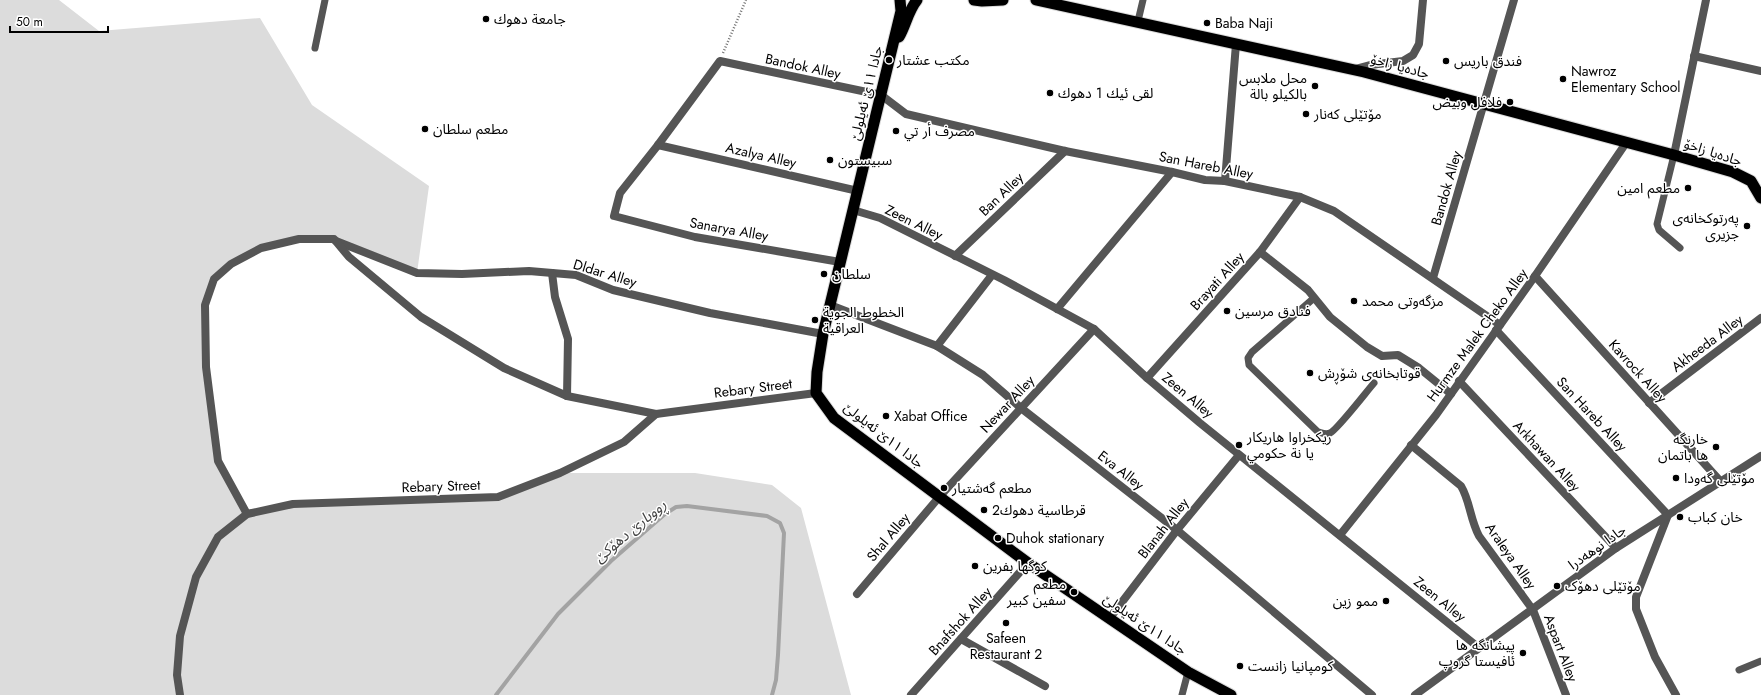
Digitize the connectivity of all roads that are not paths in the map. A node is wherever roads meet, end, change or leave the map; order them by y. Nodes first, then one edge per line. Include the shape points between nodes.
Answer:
1 (325, 0) edge
2 (900, 0) edge
3 (917, 0) edge
4 (974, 0) edge
5 (1003, 0) edge
6 (1036, 0) edge
7 (1143, 0) edge
8 (1423, 0) edge
9 (1514, 0) edge
10 (1706, 0) edge
11 (1138, 21) junction
12 (1236, 44) junction
13 (315, 48) dead end
14 (891, 54) junction
15 (1694, 56) junction
16 (1354, 69) junction
17 (1761, 71) edge
18 (880, 95) junction
19 (1484, 104) junction
20 (1626, 143) junction
21 (658, 145) junction
22 (1065, 151) junction
23 (1674, 155) junction
24 (1172, 172) junction
25 (1225, 181) junction
26 (858, 191) junction
27 (1300, 197) junction
28 (1761, 198) edge
29 (853, 210) junction
30 (334, 240) junction
31 (1680, 248) dead end
32 (1260, 252) junction
33 (955, 256) junction
34 (840, 262) junction
35 (552, 273) junction
36 (992, 275) junction
37 (1535, 276) junction
38 (1433, 278) junction
39 (1314, 298) junction
40 (830, 305) junction
41 (1057, 309) junction
42 (1761, 318) edge
43 (1498, 328) junction
44 (1094, 329) junction
45 (823, 334) junction
46 (937, 346) junction
47 (1147, 378) junction
48 (1459, 382) junction
49 (1374, 383) dead end
50 (816, 393) junction
51 (1451, 394) junction
52 (567, 396) junction
53 (1649, 403) junction
54 (1021, 408) junction
55 (656, 414) junction
56 (1411, 445) junction
57 (1239, 455) junction
58 (1761, 456) edge
59 (1721, 482) junction
60 (940, 496) junction
61 (247, 514) junction
62 (1668, 515) junction
63 (1177, 530) junction
64 (1340, 535) junction
65 (1616, 548) junction
66 (1028, 563) junction
67 (857, 594) dead end
68 (1533, 610) junction
69 (1109, 618) junction
70 (961, 640) junction
71 (1478, 647) junction
72 (1761, 661) edge
73 (1739, 670) dead end
74 (1188, 672) junction
75 (1045, 686) dead end
76 (1215, 692) edge
77 (180, 695) edge
78 (911, 695) edge
79 (1182, 695) edge
80 (1231, 695) edge
81 (1372, 695) edge
82 (1415, 695) edge
83 (1566, 695) edge
84 (1676, 695) edge

1 - 13 lane
2 - 14 highway, جادا ١١ێ ئه‌یلولێ via 901,11
3 - 14 highway via 910,8 905,26
4 - 5 highway
6 - 11 highway, جادەیا زاخۆ
7 - 11 lane
8 - 16 street via 1419,44 1413,55 1403,61
9 - 19 street, Bandok Alley
10 - 15 street
11 - 12 highway, جادەیا زاخۆ
12 - 16 highway, جادەیا زاخۆ
12 - 25 street
14 - 18 highway, جادا ١١ێ ئه‌یلولێ
15 - 17 street
15 - 23 street
16 - 19 highway, جادەیا زاخۆ
18 - 21 street, Bandok Alley via 720,61
18 - 22 street, San Hareb Alley via 906,114
18 - 26 highway, جادا ١١ێ ئه‌یلولێ
19 - 20 highway, جادەیا زاخۆ
19 - 38 street, Bandok Alley
20 - 23 highway, جادەیا زاخۆ
20 - 37 street, Hurmze Malek Cheko Alley
21 - 26 street, Azalya Alley
21 - 34 street, Sanarya Alley via 620,193 614,216 694,238
22 - 24 street, San Hareb Alley
22 - 33 street, Ban Alley
23 - 28 highway, جادەیا زاخۆ via 1733,172 1751,181
23 - 31 lane via 1656,224 1659,230
24 - 25 street, San Hareb Alley via 1205,180
24 - 41 street
25 - 27 street, San Hareb Alley
26 - 29 highway, جادا ١١ێ ئه‌یلولێ
27 - 32 street, Brayati Alley
27 - 38 street, San Hareb Alley via 1334,211
29 - 33 street, Zeen Alley via 880,218
29 - 34 highway, جادا ١١ێ ئه‌یلولێ
30 - 35 street, Dldar Alley via 417,273
30 - 52 street via 349,257 421,317 504,368
30 - 61 street via 299,239 262,248 231,264 214,280 205,305 206,367 218,461
32 - 39 street via 1308,290
32 - 47 street, Brayati Alley
33 - 36 street, Zeen Alley
34 - 40 highway, جادا ١١ێ ئه‌یلولێ
35 - 45 street, Dldar Alley via 576,275 613,290 710,313
35 - 52 street via 554,297 568,339
36 - 41 street, Zeen Alley
36 - 46 street
37 - 43 street, Hurmze Malek Cheko Alley
37 - 53 street, Kavrock Alley
38 - 43 street, San Hareb Alley
39 - 49 lane via 1252,352 1248,358 1249,365 1318,432 1324,434 1330,433 1338,426
39 - 51 street via 1330,316 1367,347 1382,356 1398,355
40 - 45 highway, جادا ١١ێ ئه‌یلولێ
40 - 46 street, Eva Alley
41 - 44 street, Zeen Alley
42 - 53 street, Akheeda Alley
43 - 48 street, Hurmze Malek Cheko Alley
43 - 62 street, San Hareb Alley
44 - 47 street, Zeen Alley
44 - 54 street, Newar Alley
45 - 50 highway, جادا ١١ێ ئه‌یلولێ
46 - 54 street, Eva Alley via 983,375
47 - 57 street, Zeen Alley
48 - 51 street, Hurmze Malek Cheko Alley
48 - 65 street, Arkhawan Alley
50 - 55 street, Rebary Street
50 - 60 highway, جادا ١١ێ ئه‌یلولێ via 834,418
51 - 56 street, Hurmze Malek Cheko Alley
52 - 55 street
53 - 59 street, Kavrock Alley
54 - 60 street, Newar Alley
54 - 63 street, Eva Alley
55 - 61 street, Rebary Street via 624,442 560,473 498,497 293,504
56 - 64 street, Hurmze Malek Cheko Alley
56 - 68 street, Araleya Alley via 1461,486 1479,536
57 - 63 street, Blanah Alley
57 - 64 street, Zeen Alley
58 - 59 street, جادا نوهەدرا
59 - 62 street, جادا نوهەدرا
60 - 66 highway, جادا ١١ێ ئه‌یلولێ
60 - 67 street, Shal Alley
61 - 77 street, Rebary Street via 218,537 196,578 180,636 177,675
62 - 65 street, جادا نوهەدرا
62 - 84 street via 1636,597 1636,609 1655,657
63 - 69 street, Blanah Alley
63 - 81 street, Eva Alley
64 - 71 street, Zeen Alley
65 - 68 street, جادا نوهەدرا
66 - 69 highway, جادا ١١ێ ئه‌یلولێ
66 - 70 street, Bnafshok Alley
68 - 71 street, جادا نوهەدرا
68 - 83 street, Aspart Alley
69 - 74 highway, جادا ١١ێ ئه‌یلولێ
70 - 75 street
70 - 78 street, Bnafshok Alley
71 - 82 street, جادا نوهەدرا
72 - 73 lane
74 - 76 highway, جادا ١١ێ ئه‌یلولێ
74 - 79 lane
76 - 80 highway, جادا ١١ێ ئه‌یلولێ

